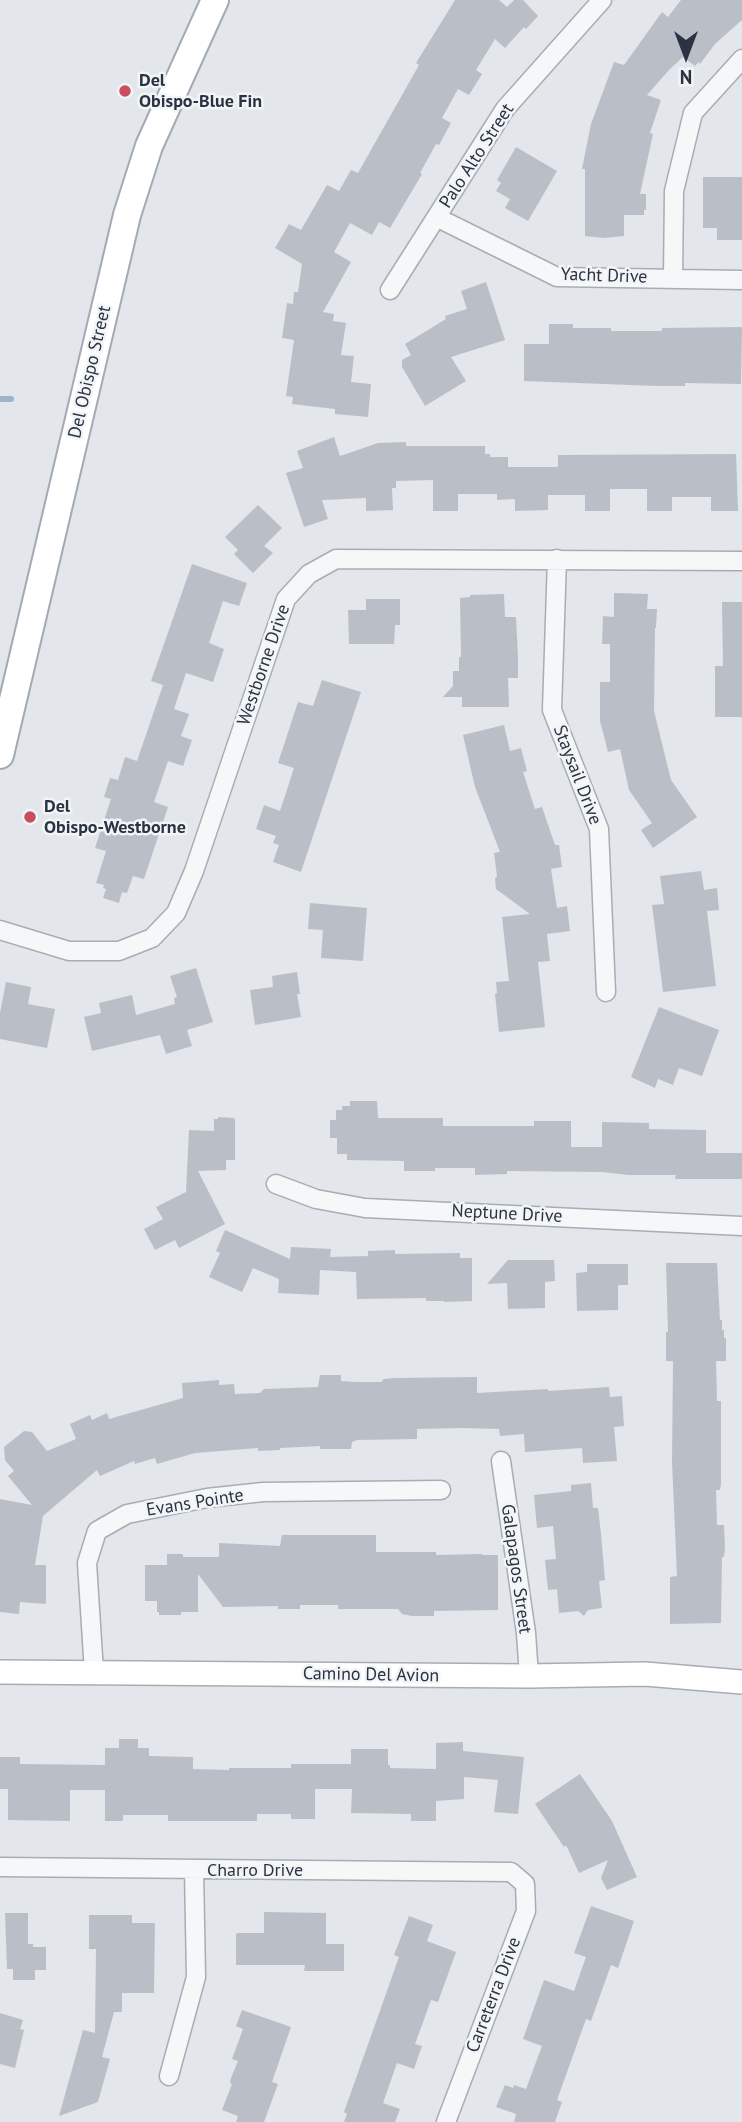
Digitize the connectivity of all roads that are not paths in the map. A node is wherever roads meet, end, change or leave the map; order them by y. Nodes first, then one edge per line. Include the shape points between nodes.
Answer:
1 (215, 0) edge
2 (602, 0) edge
3 (742, 59) edge
4 (438, 218) junction
5 (673, 278) junction
6 (742, 279) edge
7 (390, 289) dead end
8 (557, 559) junction
9 (742, 561) edge
10 (0, 755) edge
11 (0, 930) edge
12 (607, 992) dead end
13 (276, 1184) dead end
14 (742, 1226) edge
15 (500, 1461) dead end
16 (441, 1490) dead end
17 (0, 1672) edge
18 (94, 1672) junction
19 (529, 1676) junction
20 (742, 1682) edge
21 (0, 1867) edge
22 (194, 1870) junction
23 (511, 1872) joint
24 (169, 2076) dead end
25 (446, 2122) edge

1 - 10 main road, Del Obispo Street via 149,146 127,215
2 - 4 street, Palo Alto Street via 505,109
3 - 5 street via 693,113 674,191
4 - 5 street, Yacht Drive via 557,277
4 - 7 street, Palo Alto Street
5 - 6 street, Yacht Drive
8 - 9 street, Westborne Drive
8 - 11 street, Westborne Drive via 336,559 309,574 286,599 176,913 152,937 119,951 69,951
8 - 12 street, Staysail Drive via 552,710 599,829
13 - 14 street, Neptune Drive via 316,1199 365,1209
15 - 19 street, Galapagos Street
16 - 18 street, Evans Pointe via 263,1492 127,1514 97,1531 87,1563
17 - 18 main road, Camino Del Avion
18 - 19 main road, Camino Del Avion
19 - 20 main road, Camino Del Avion via 645,1674
21 - 22 street, Charro Drive
22 - 23 street, Charro Drive
22 - 24 street via 197,1977
23 - 25 street, Carreterra Drive via 525,1884 526,1911

